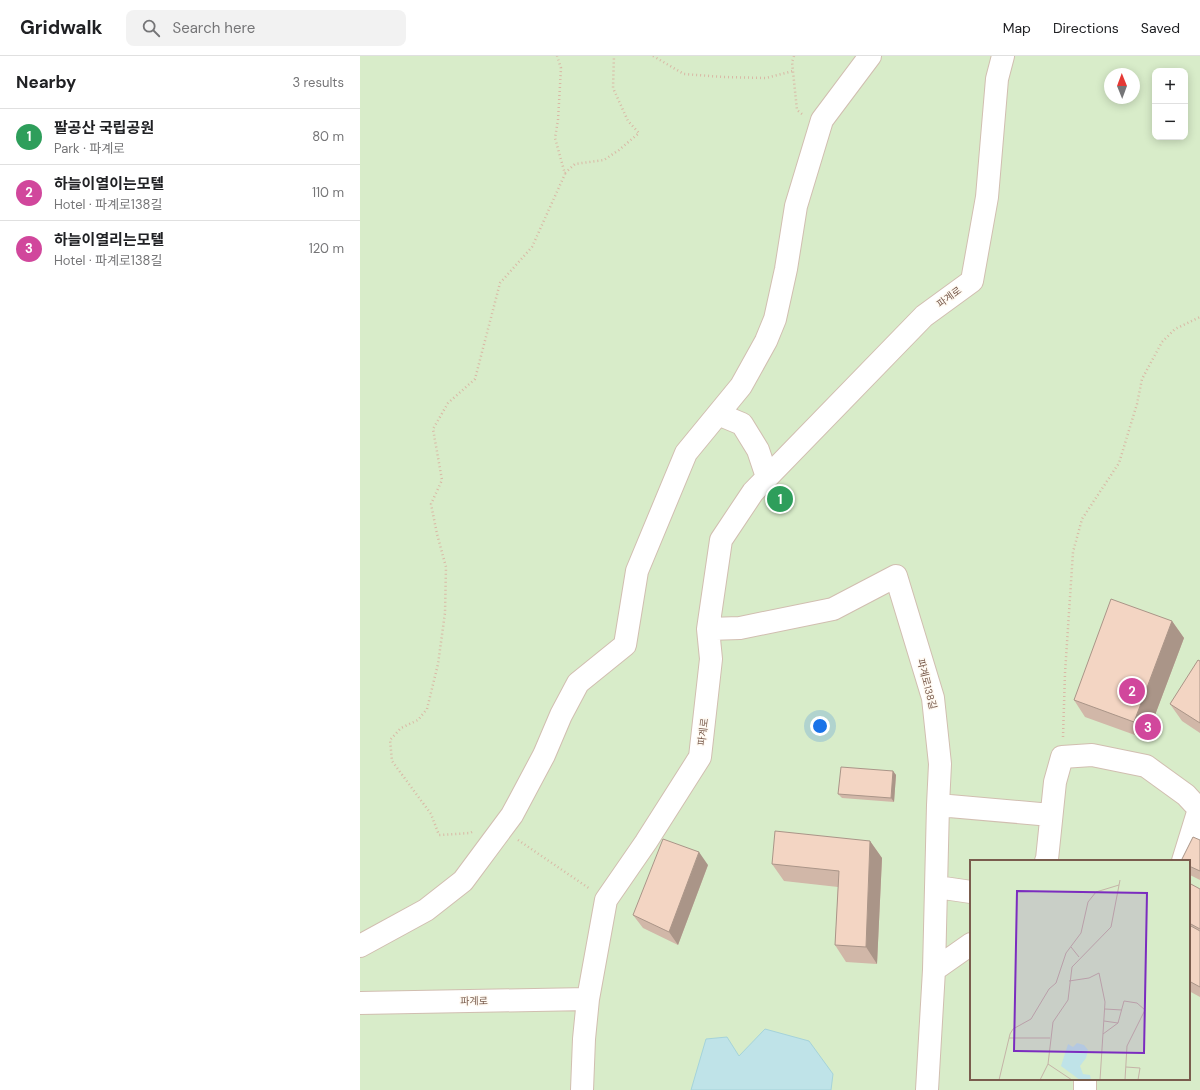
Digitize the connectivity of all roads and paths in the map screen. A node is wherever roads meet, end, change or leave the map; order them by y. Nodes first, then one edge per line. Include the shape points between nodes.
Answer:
1 (557, 56) edge
2 (614, 56) edge
3 (653, 56) edge
4 (794, 56) edge
5 (870, 56) edge
6 (1003, 56) edge
7 (793, 71) junction
8 (819, 128) junction
9 (565, 174) junction
10 (1200, 317) edge
11 (718, 414) junction
12 (767, 477) junction
13 (708, 629) junction
14 (1062, 757) junction
15 (938, 805) junction
16 (1051, 815) junction
17 (501, 830) junction
18 (1046, 860) edge
19 (1183, 860) edge
20 (937, 886) junction
21 (970, 892) edge
22 (606, 900) junction
23 (970, 945) edge
24 (360, 946) edge
25 (934, 970) junction
26 (588, 999) junction
27 (360, 1003) edge
28 (582, 1090) edge
29 (927, 1090) edge

1 - 9 path via 561,68 555,138
2 - 9 path via 613,88 628,122 639,133 604,160 576,164
3 - 7 path via 684,74 766,78
4 - 7 path
5 - 8 street via 822,120
6 - 12 street, 파계로 via 996,79 987,197 972,281 924,316
7 - 8 path via 797,110
8 - 11 street via 796,206 775,319 741,386
9 - 17 path via 532,247 500,283 475,379 448,403 433,429 442,480 431,504 446,567 445,613 438,664 427,709 418,720 401,728 390,740 392,761 431,814 439,835 470,833 485,823
10 - 14 path via 1175,329 1162,342 1142,379 1138,404 1119,463 1082,519 1073,552
11 - 12 street via 742,424 758,450
11 - 17 street via 686,453 637,571 625,645 578,683 560,715 544,755 516,808
12 - 13 street, 파계로 via 753,492 721,540
13 - 15 street, 파계로138길 via 740,628 833,610 896,576 933,698 940,764
13 - 22 street, 파계로 via 712,659 700,757
14 - 16 street via 1055,782
14 - 19 street via 1092,755 1146,766 1186,795 1198,809
15 - 16 street
15 - 20 street, 파계로138길
16 - 18 street
17 - 22 path
17 - 24 street via 463,881 426,910
20 - 21 street
20 - 25 street, 파계로138길
22 - 26 street, 파계로
23 - 25 street
25 - 29 street, 파계로138길
26 - 27 street, 파계로
26 - 28 street, 파계로

